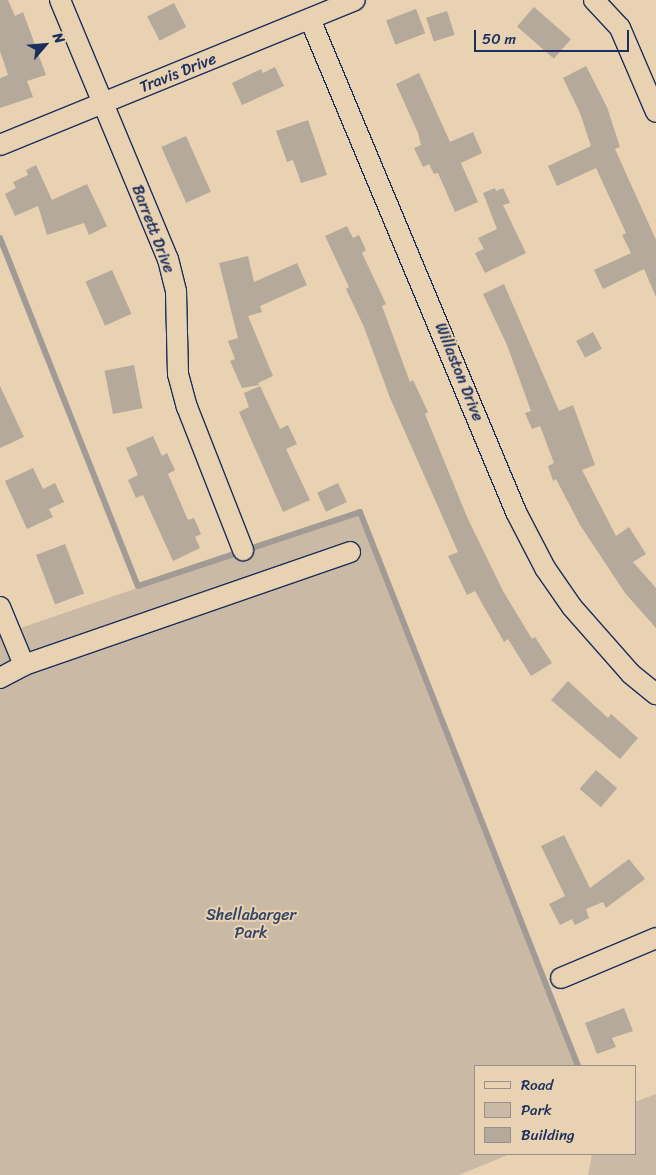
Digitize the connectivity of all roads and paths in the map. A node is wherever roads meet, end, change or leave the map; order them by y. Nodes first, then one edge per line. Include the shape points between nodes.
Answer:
1 (60, 0) edge
2 (355, 0) edge
3 (603, 3) edge
4 (310, 19) junction
5 (103, 103) junction
6 (656, 112) edge
7 (0, 145) edge
8 (243, 550) dead end
9 (350, 552) dead end
10 (0, 607) edge
11 (24, 665) junction
12 (0, 678) edge
13 (656, 694) edge
14 (656, 938) edge
15 (561, 978) dead end

1 - 5 street, Barrett Drive
2 - 4 street, Travis Drive
3 - 6 street via 626,41
4 - 5 street, Travis Drive
4 - 13 street, Willaston Drive via 516,512 545,568 572,607 626,668
5 - 7 street, Travis Drive
5 - 8 street, Barrett Drive via 168,259 176,292 178,374 187,406
9 - 11 street
10 - 11 street
11 - 12 street
14 - 15 street

